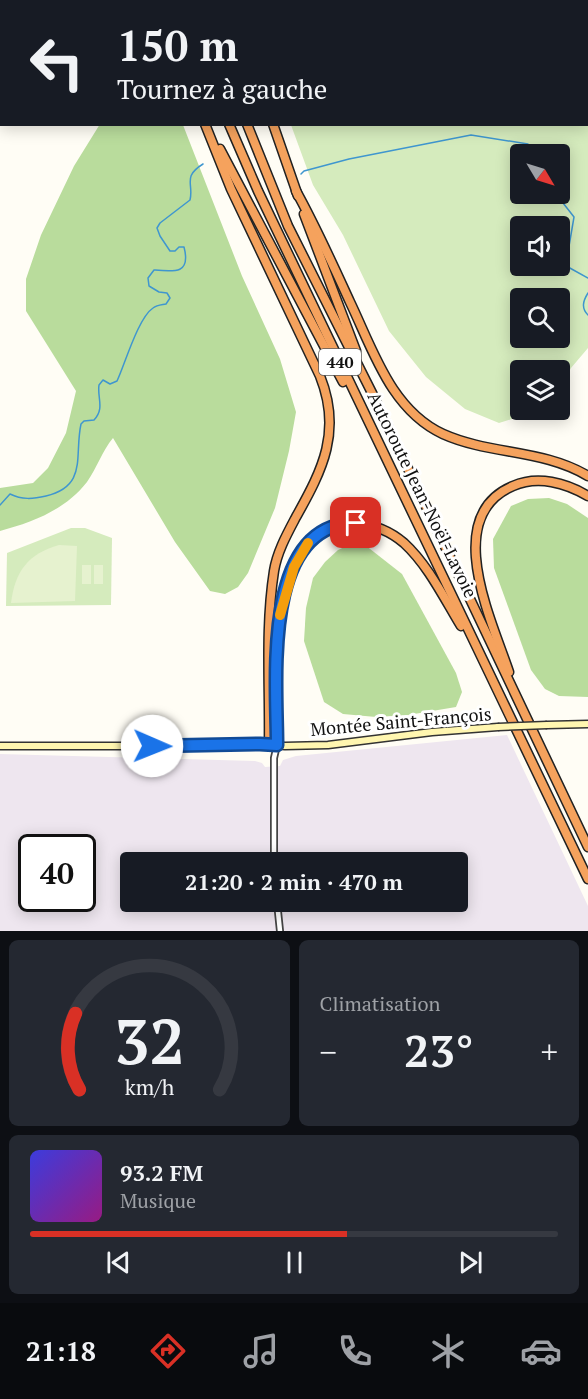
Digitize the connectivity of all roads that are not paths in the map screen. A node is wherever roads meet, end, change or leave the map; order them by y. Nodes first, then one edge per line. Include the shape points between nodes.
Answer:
1 (208, 126) edge
2 (208, 126) edge
3 (230, 126) edge
4 (248, 126) edge
5 (274, 126) edge
6 (296, 191) junction
7 (372, 393) junction
8 (390, 468) junction
9 (588, 476) edge
10 (588, 496) edge
11 (486, 667) junction
12 (519, 704) junction
13 (588, 724) edge
14 (273, 745) junction
15 (0, 746) edge
16 (588, 847) edge
17 (274, 852) edge
18 (588, 879) edge
19 (278, 912) edge
20 (280, 931) edge

1 - 8 highway
2 - 14 highway via 231,189 320,375 330,416 322,469 286,537 274,570 270,626
3 - 8 highway, Autoroute Jean-Noël-Lavoie / 440
4 - 7 highway, Autoroute Jean-Noël-Lavoie / 440 via 285,220
5 - 6 highway
6 - 7 highway
6 - 9 highway via 379,364 411,411 454,438 554,460
7 - 12 highway, Autoroute Jean-Noël-Lavoie / 440
8 - 11 highway, Autoroute Jean-Noël-Lavoie / 440
10 - 12 highway via 556,483 518,484 495,498 479,525 475,549 478,575
11 - 14 highway via 424,567 402,541 367,525 333,526 317,534 303,550 284,596
11 - 18 highway, Autoroute Jean-Noël-Lavoie / 440
12 - 16 highway, Autoroute Jean-Noël-Lavoie / 440
13 - 14 street, Montée Saint-François, bridge via 432,732 338,744
14 - 15 street, Montée Saint-François
14 - 17 street
19 - 20 street

